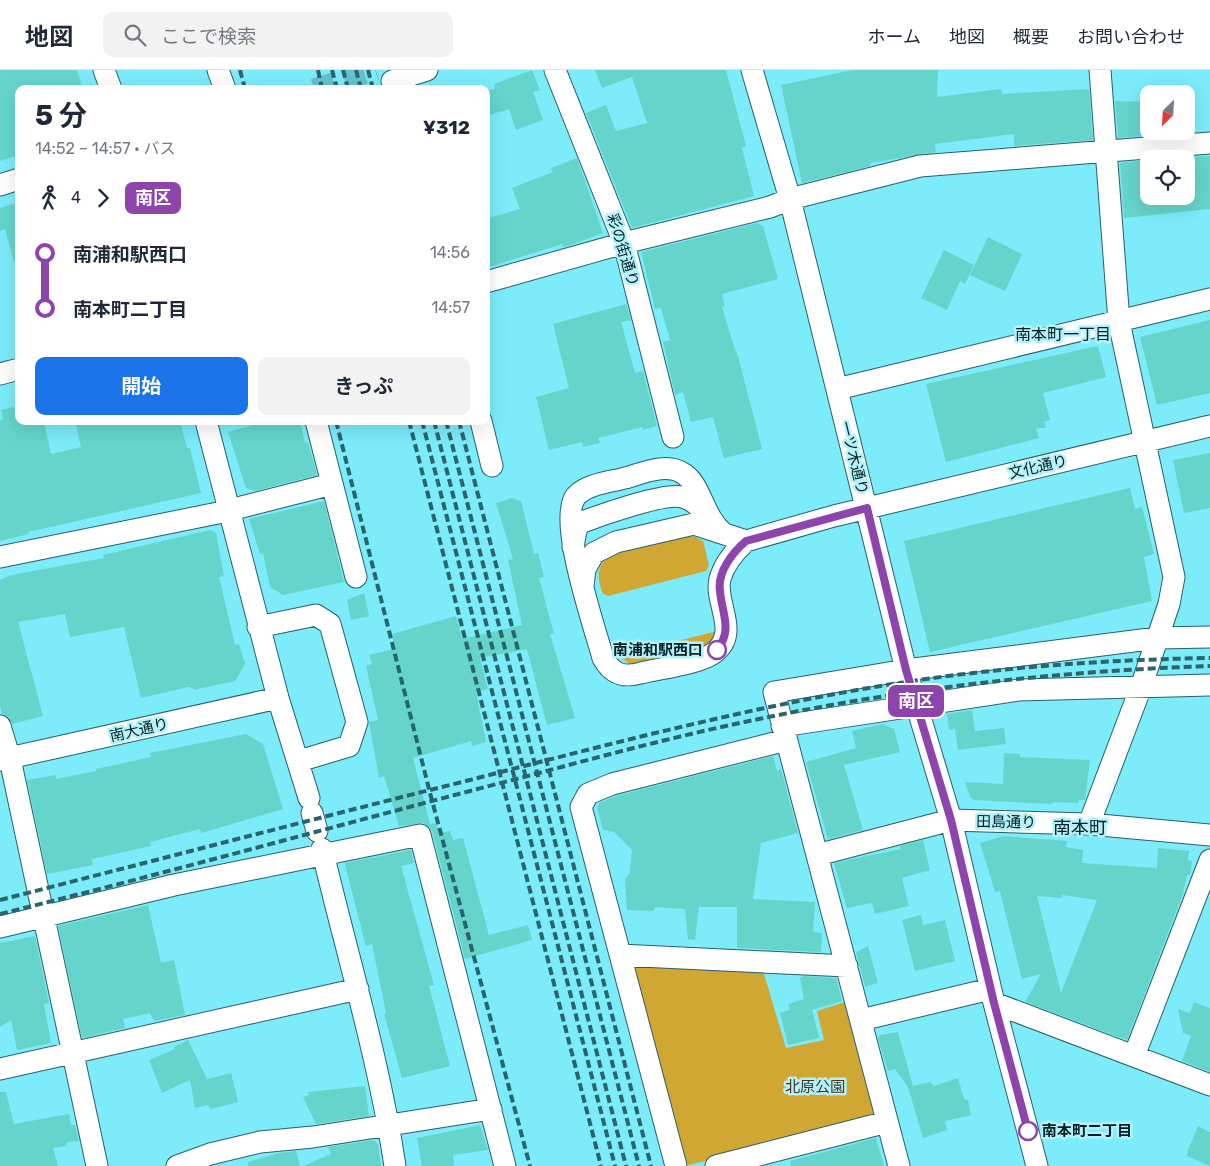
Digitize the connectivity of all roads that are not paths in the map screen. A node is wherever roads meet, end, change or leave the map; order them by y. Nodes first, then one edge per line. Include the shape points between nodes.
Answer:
1 (104, 70) edge
2 (218, 70) edge
3 (427, 70) edge
4 (555, 70) edge
5 (752, 70) edge
6 (1100, 70) edge
7 (391, 80) edge
8 (110, 85) edge
9 (224, 85) edge
10 (1210, 143) edge
11 (1106, 151) junction
12 (15, 180) edge
13 (0, 185) edge
14 (790, 199) junction
15 (624, 243) junction
16 (490, 281) edge
17 (1210, 299) edge
18 (1118, 322) junction
19 (15, 370) edge
20 (0, 374) edge
21 (837, 389) junction
22 (207, 425) edge
23 (317, 425) edge
24 (482, 425) edge
25 (1210, 426) edge
26 (673, 437) dead end
27 (1144, 442) junction
28 (492, 466) dead end
29 (332, 484) junction
30 (867, 508) junction
31 (229, 510) junction
32 (738, 539) junction
33 (573, 548) junction
34 (0, 557) edge
35 (356, 577) dead end
36 (583, 586) junction
37 (258, 626) junction
38 (1210, 637) edge
39 (1157, 638) junction
40 (906, 670) junction
41 (1210, 684) edge
42 (1141, 686) junction
43 (278, 698) junction
44 (918, 706) junction
45 (0, 726) edge
46 (784, 733) junction
47 (5, 759) edge
48 (298, 761) junction
49 (951, 820) junction
50 (1090, 824) junction
51 (317, 829) junction
52 (1210, 835) edge
53 (817, 855) junction
54 (1210, 860) edge
55 (42, 917) junction
56 (0, 927) edge
57 (620, 955) junction
58 (847, 966) junction
59 (358, 989) junction
60 (992, 996) junction
61 (861, 1020) junction
62 (72, 1054) junction
63 (1134, 1056) junction
64 (0, 1069) edge
65 (1210, 1085) edge
66 (491, 1109) junction
67 (887, 1122) junction
68 (389, 1125) junction
69 (211, 1160) edge
70 (97, 1166) edge
71 (177, 1166) edge
72 (395, 1166) edge
73 (505, 1166) edge
74 (676, 1166) edge
75 (716, 1166) edge
76 (898, 1166) edge
77 (1037, 1166) edge

1 - 8 street
2 - 9 street
3 - 7 street
4 - 15 street, 彩の街通り
5 - 14 street, 一ツ木通り
6 - 11 street
10 - 11 street
11 - 14 street via 920,166
11 - 18 street
12 - 13 street
14 - 15 street via 770,207
14 - 21 street, 一ツ木通り
15 - 16 street
15 - 26 street, 彩の街通り
17 - 18 street
18 - 21 street
18 - 27 street
19 - 20 street
21 - 30 street, 一ツ木通り
22 - 31 street
23 - 29 street
24 - 28 street
25 - 27 street, 文化通り
27 - 30 street, 文化通り
27 - 39 street via 1174,577
29 - 31 street
29 - 35 street
30 - 32 street, 文化通り
30 - 40 street, 一ツ木通り
31 - 34 street
31 - 37 street
32 - 33 street via 717,528 697,505 682,496 675,496 655,499 580,523
32 - 33 street via 721,531 707,514 690,478 682,472 659,469 588,488 577,496 570,511
32 - 36 street via 694,524 616,542 594,553 585,569
32 - 36 street via 736,550 720,578 719,590 727,623 723,643 716,652 704,657 637,674 615,673 603,658
33 - 36 street
37 - 43 street
37 - 48 street via 316,615 330,624 357,722 349,746
38 - 39 street
39 - 40 street
39 - 42 street
40 - 44 street, 一ツ木通り
40 - 46 street via 774,692
41 - 42 street
42 - 44 street via 1019,690
42 - 50 street
43 - 47 street, 南大通り
43 - 48 street
44 - 46 street
44 - 49 street, 一ツ木通り
45 - 47 street
46 - 53 street
46 - 57 street via 588,794 581,807
47 - 55 street
48 - 51 street
49 - 50 street, 田島通り
49 - 53 street, 田島通り
49 - 60 street, 一ツ木通り
50 - 52 street, 田島通り
51 - 55 street via 174,885
51 - 59 street
51 - 66 street via 420,835
53 - 58 street
54 - 63 street
55 - 56 street
55 - 62 street
57 - 58 street
57 - 74 street
58 - 61 street
59 - 62 street
59 - 68 street
60 - 61 street
60 - 63 street
60 - 77 street, 一ツ木通り
61 - 67 street
62 - 64 street
62 - 70 street
63 - 65 street
66 - 68 street
66 - 73 street
67 - 75 street
67 - 76 street
68 - 69 street via 260,1142
68 - 72 street
69 - 71 street

